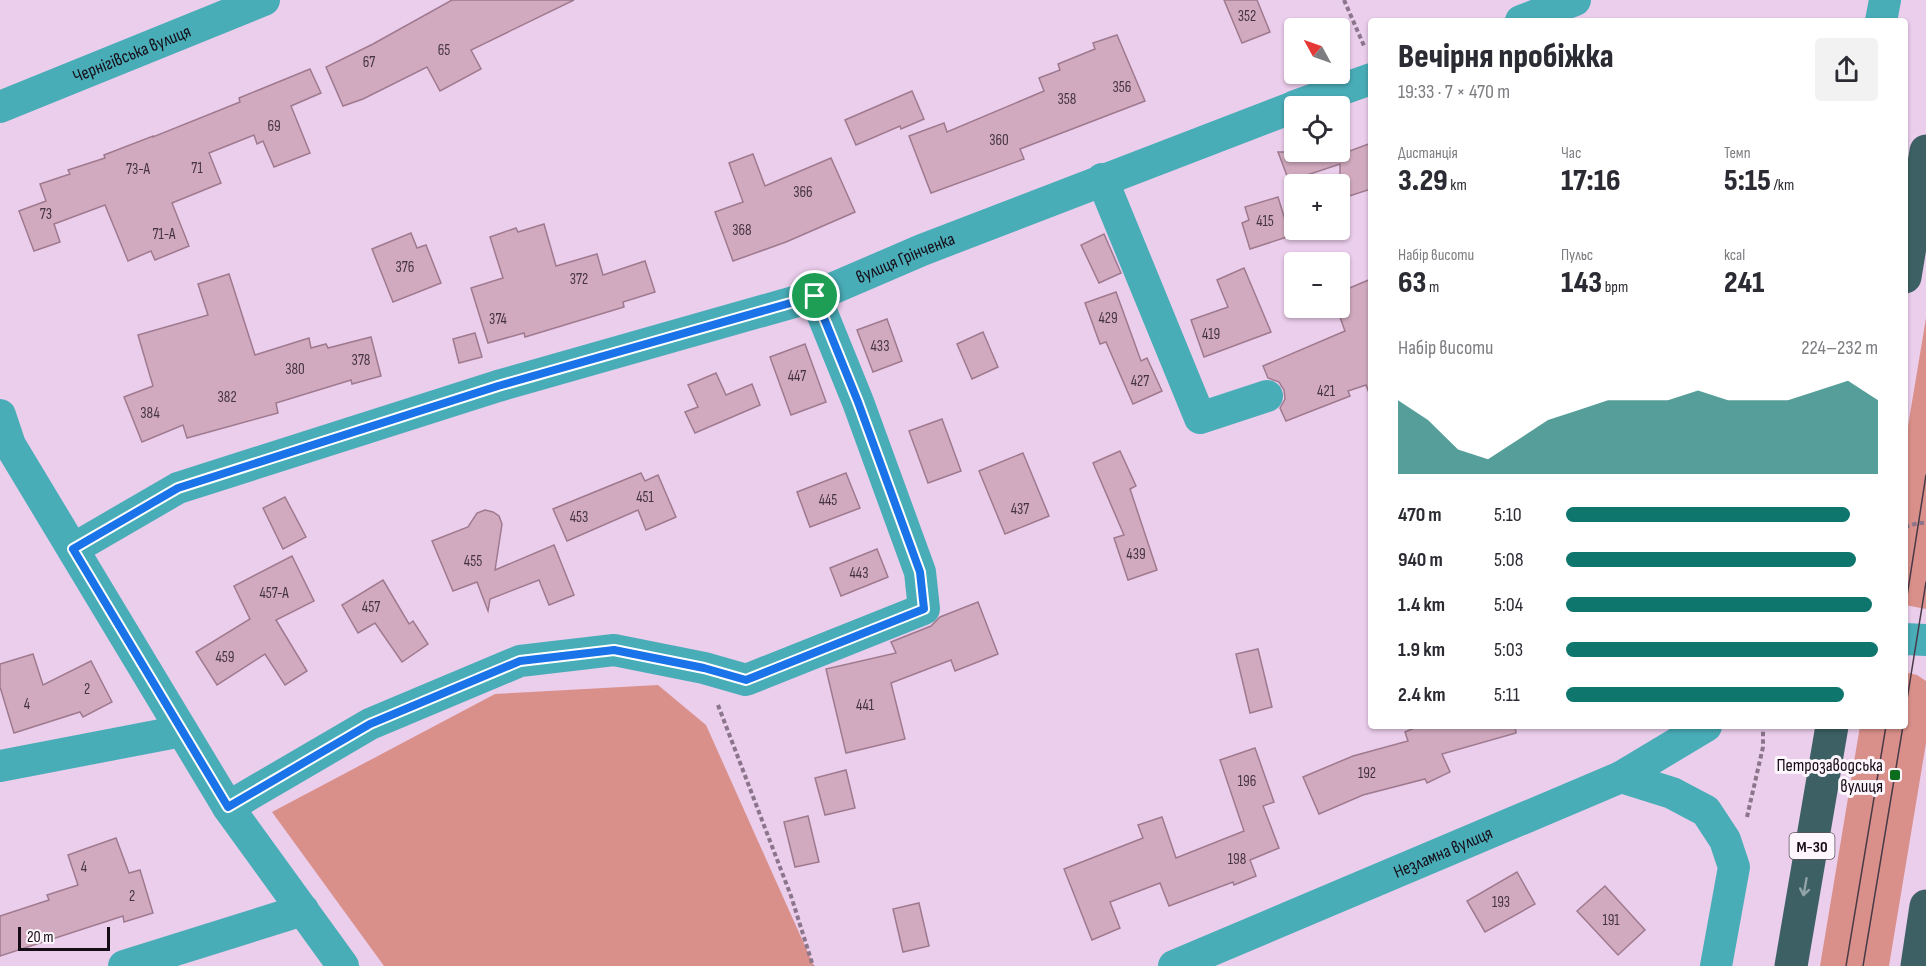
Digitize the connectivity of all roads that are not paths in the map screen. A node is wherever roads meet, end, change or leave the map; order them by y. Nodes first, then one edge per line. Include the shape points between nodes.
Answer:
1 (264, 0) edge
2 (1885, 0) edge
3 (1570, 8) edge
4 (1532, 18) edge
5 (1882, 18) edge
6 (1368, 67) edge
7 (1314, 96) edge
8 (0, 107) edge
9 (1284, 110) edge
10 (1926, 150) edge
11 (1102, 179) junction
12 (1908, 259) edge
13 (815, 296) junction
14 (1267, 396) dead end
15 (0, 415) edge
16 (73, 549) junction
17 (1908, 639) edge
18 (1926, 640) edge
19 (1701, 729) edge
20 (1831, 729) edge
21 (182, 731) junction
22 (0, 766) edge
23 (1622, 777) junction
24 (228, 807) junction
25 (1926, 906) edge
26 (303, 910) junction
27 (124, 966) edge
28 (343, 966) edge
29 (1174, 966) edge
30 (1716, 966) edge
31 (1791, 966) edge
32 (1917, 966) edge

1 - 8 street, Чернігівська вулиця
2 - 5 street
3 - 4 street
6 - 7 street, вулиця Грінченка
9 - 11 street, вулиця Грінченка
10 - 12 highway
11 - 13 street, вулиця Грінченка via 922,249
11 - 14 street via 1200,418
13 - 16 street, вулиця Грінченка via 498,386 178,488
13 - 24 street via 920,572 924,609 746,680 614,650 520,661 370,724
15 - 16 street via 10,445
16 - 21 street
17 - 18 street
19 - 23 street, Незламна вулиця
20 -> 31 highway, М-30
21 - 22 street
21 - 24 street
23 - 29 street, Незламна вулиця
23 - 30 street via 1672,793 1706,810 1725,840 1734,867
24 - 26 street
25 - 32 highway
26 - 27 street
26 - 28 street

